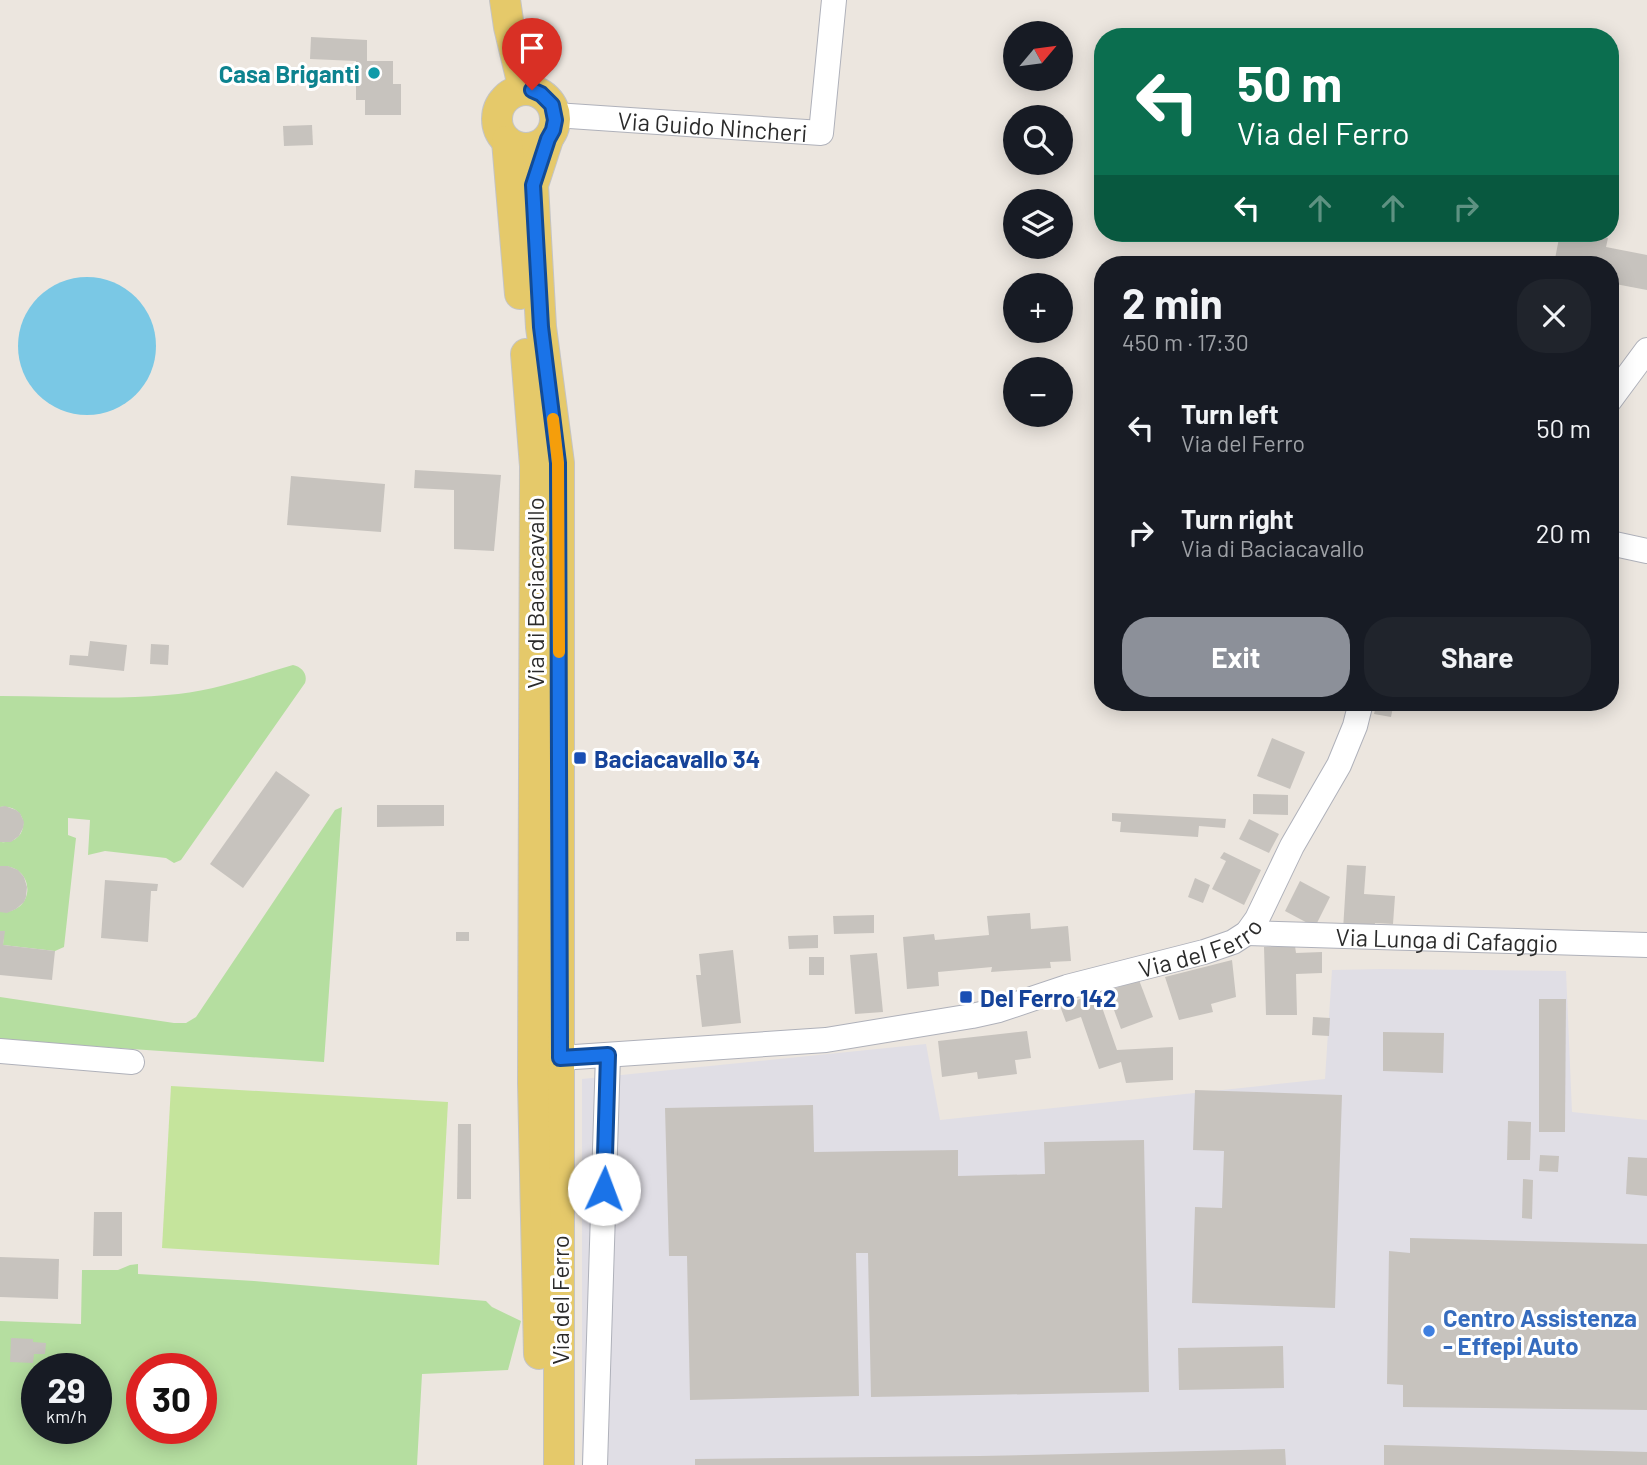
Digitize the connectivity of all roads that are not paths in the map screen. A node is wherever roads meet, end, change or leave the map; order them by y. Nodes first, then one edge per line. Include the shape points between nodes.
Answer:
1 (834, 0) edge
2 (509, 9) edge
3 (524, 90) junction
4 (551, 127) junction
5 (507, 141) junction
6 (1647, 350) edge
7 (1619, 388) edge
8 (1619, 544) edge
9 (1647, 551) edge
10 (1359, 711) edge
11 (1247, 933) junction
12 (1647, 945) edge
13 (0, 1051) edge
14 (546, 1052) junction
15 (608, 1055) junction
16 (132, 1062) dead end
17 (539, 1465) edge
18 (559, 1465) edge
19 (595, 1465) edge

1 - 4 street, Via Guido Nincheri via 821,133
2 - 3 main road
3 - 4 main road via 532,90 552,105
3 - 5 main road, Via di Baciacavallo via 514,92 499,107 498,128
4 - 5 main road via 537,146 515,146
4 - 14 main road, Via di Baciacavallo via 533,185 541,327 558,463
5 - 14 main road, Via di Baciacavallo via 534,466
6 - 7 street
8 - 9 street
10 - 11 street, Via del Ferro via 1339,765
11 - 12 street, Via Lunga di Cafaggio
11 - 15 street, Via del Ferro via 1204,952 972,1016 826,1040
13 - 16 street
14 - 15 street, Via del Ferro
14 - 17 main road, Via del Ferro via 538,1290
14 - 18 main road, Via del Ferro
15 - 19 street, Via del Ferro

